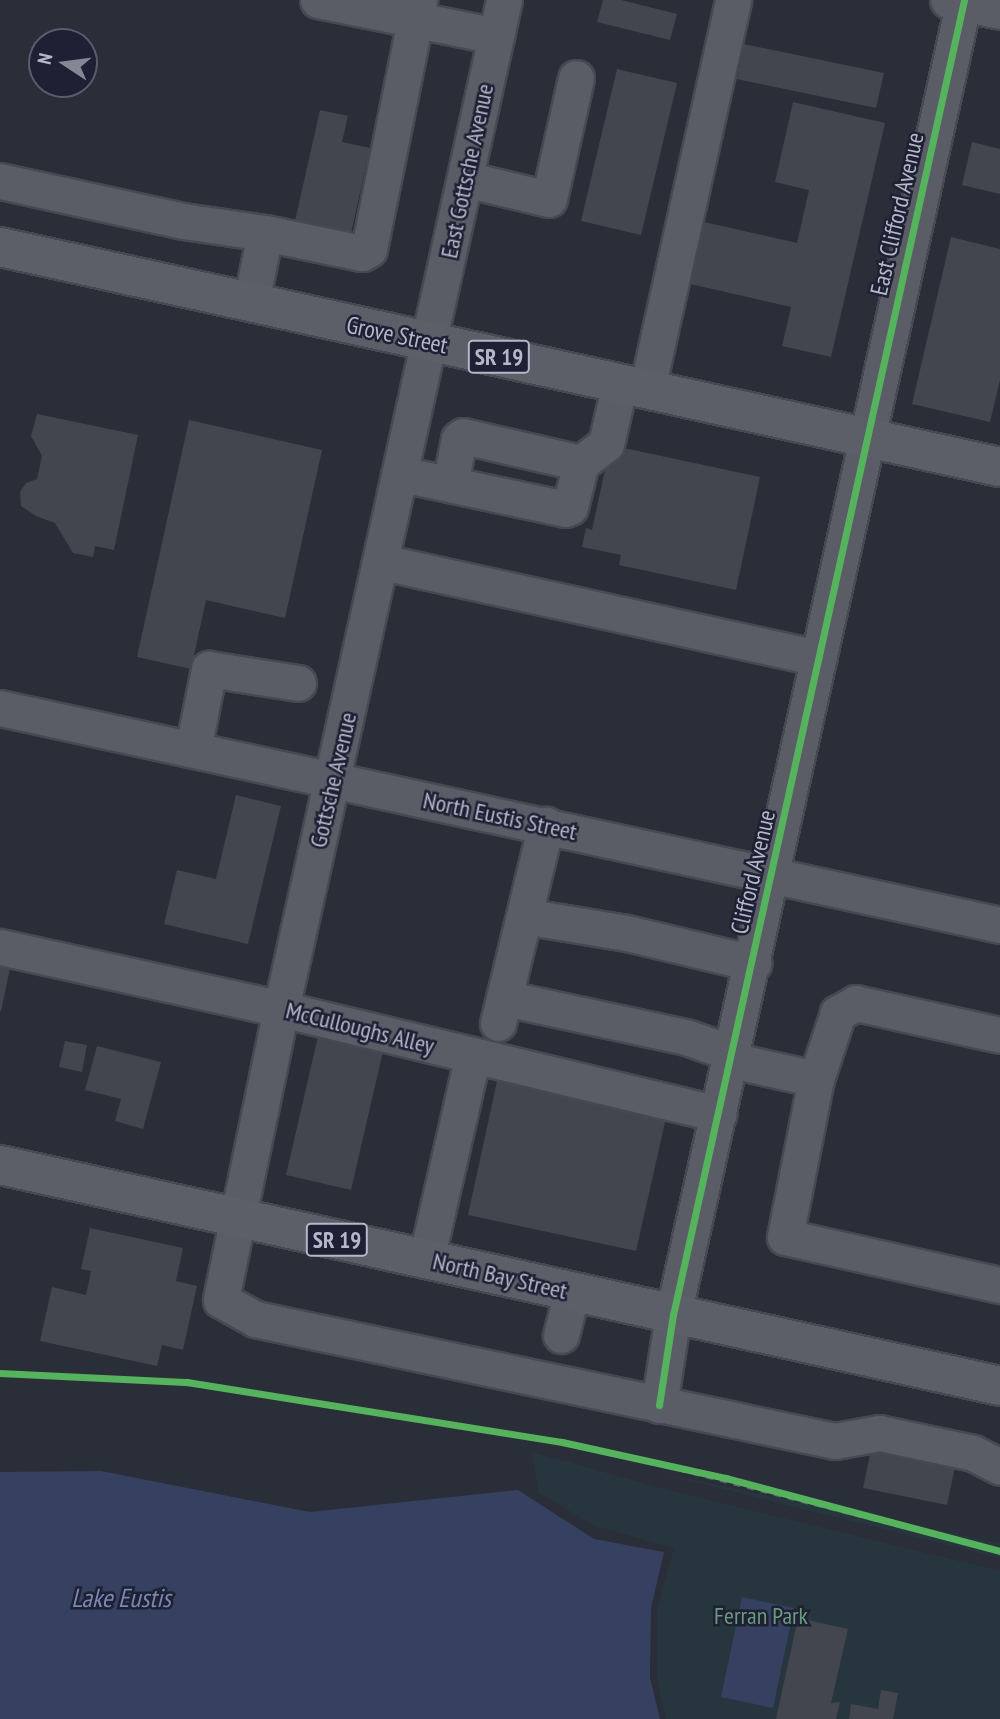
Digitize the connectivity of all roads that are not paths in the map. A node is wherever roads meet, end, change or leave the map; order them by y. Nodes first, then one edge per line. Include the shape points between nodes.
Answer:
1 (318, 0) edge
2 (504, 0) edge
3 (733, 0) edge
4 (958, 1) edge
5 (417, 10) edge
6 (1000, 11) edge
7 (496, 36) junction
8 (576, 78) dead end
9 (465, 179) junction
10 (0, 181) edge
11 (265, 233) junction
12 (0, 247) edge
13 (251, 303) junction
14 (430, 342) junction
15 (634, 386) junction
16 (866, 437) junction
17 (593, 454) junction
18 (1000, 467) edge
19 (401, 474) junction
20 (450, 484) junction
21 (382, 562) junction
22 (819, 658) junction
23 (298, 682) dead end
24 (0, 708) edge
25 (193, 749) junction
26 (333, 779) junction
27 (546, 825) junction
28 (773, 875) junction
29 (524, 916) junction
30 (1000, 925) edge
31 (0, 947) edge
32 (752, 963) junction
33 (281, 1009) junction
34 (1000, 1035) edge
35 (473, 1055) junction
36 (731, 1057) junction
37 (816, 1079) junction
38 (719, 1114) junction
39 (0, 1165) edge
40 (236, 1217) junction
41 (426, 1259) junction
42 (1000, 1285) edge
43 (572, 1292) junction
44 (673, 1315) junction
45 (561, 1335) dead end
46 (1000, 1387) edge
47 (659, 1405) junction
48 (1000, 1467) edge

1 - 5 street
2 - 7 street, East Gottsche Avenue
3 - 15 street
4 - 6 street
4 - 16 street, East Clifford Avenue
5 - 7 street
5 - 11 street via 369,249 362,253
7 - 9 street, East Gottsche Avenue
8 - 9 street via 549,199
9 - 14 street, East Gottsche Avenue
10 - 11 street via 183,221
11 - 13 street
12 - 13 main road, Grove Street / SR 19
13 - 14 main road, Grove Street / SR 19
14 - 15 main road, Grove Street / SR 19
14 - 19 street, Gottsche Avenue
15 - 16 main road, Grove Street / SR 19
15 - 17 street
16 - 18 main road, Grove Street / SR 19
16 - 22 street, Clifford Avenue
17 - 20 street via 570,507 565,509
17 - 20 street via 463,436
19 - 20 street
19 - 21 street, Gottsche Avenue
21 - 22 street
21 - 26 street, Gottsche Avenue
22 - 28 street, Clifford Avenue
23 - 25 street via 209,669
24 - 25 street, North Eustis Street
25 - 26 street, North Eustis Street
26 - 27 street, North Eustis Street
26 - 33 street, Gottsche Avenue
27 - 28 street, North Eustis Street
27 - 29 street
28 - 30 street, North Eustis Street
28 - 32 street, Clifford Avenue
29 - 32 street via 627,933
29 - 36 street via 501,1010 686,1037
31 - 33 street, McCulloughs Alley
32 - 36 street, Clifford Avenue
33 - 35 street, McCulloughs Alley
33 - 40 street, Gottsche Avenue
34 - 37 street via 856,1003 838,1013
35 - 38 street, McCulloughs Alley
35 - 41 street
36 - 37 street
36 - 38 street, Clifford Avenue
37 - 42 street via 785,1237
38 - 44 street, Clifford Avenue
39 - 40 main road, North Bay Street / SR 19
40 - 41 main road, North Bay Street / SR 19
40 - 47 street, Gottsche Avenue via 222,1300 255,1319
41 - 43 main road, North Bay Street / SR 19
43 - 44 main road, North Bay Street / SR 19
43 - 45 street
44 - 46 main road, North Bay Street / SR 19
44 - 47 street, Clifford Avenue
47 - 48 street via 835,1441 879,1433 973,1452

